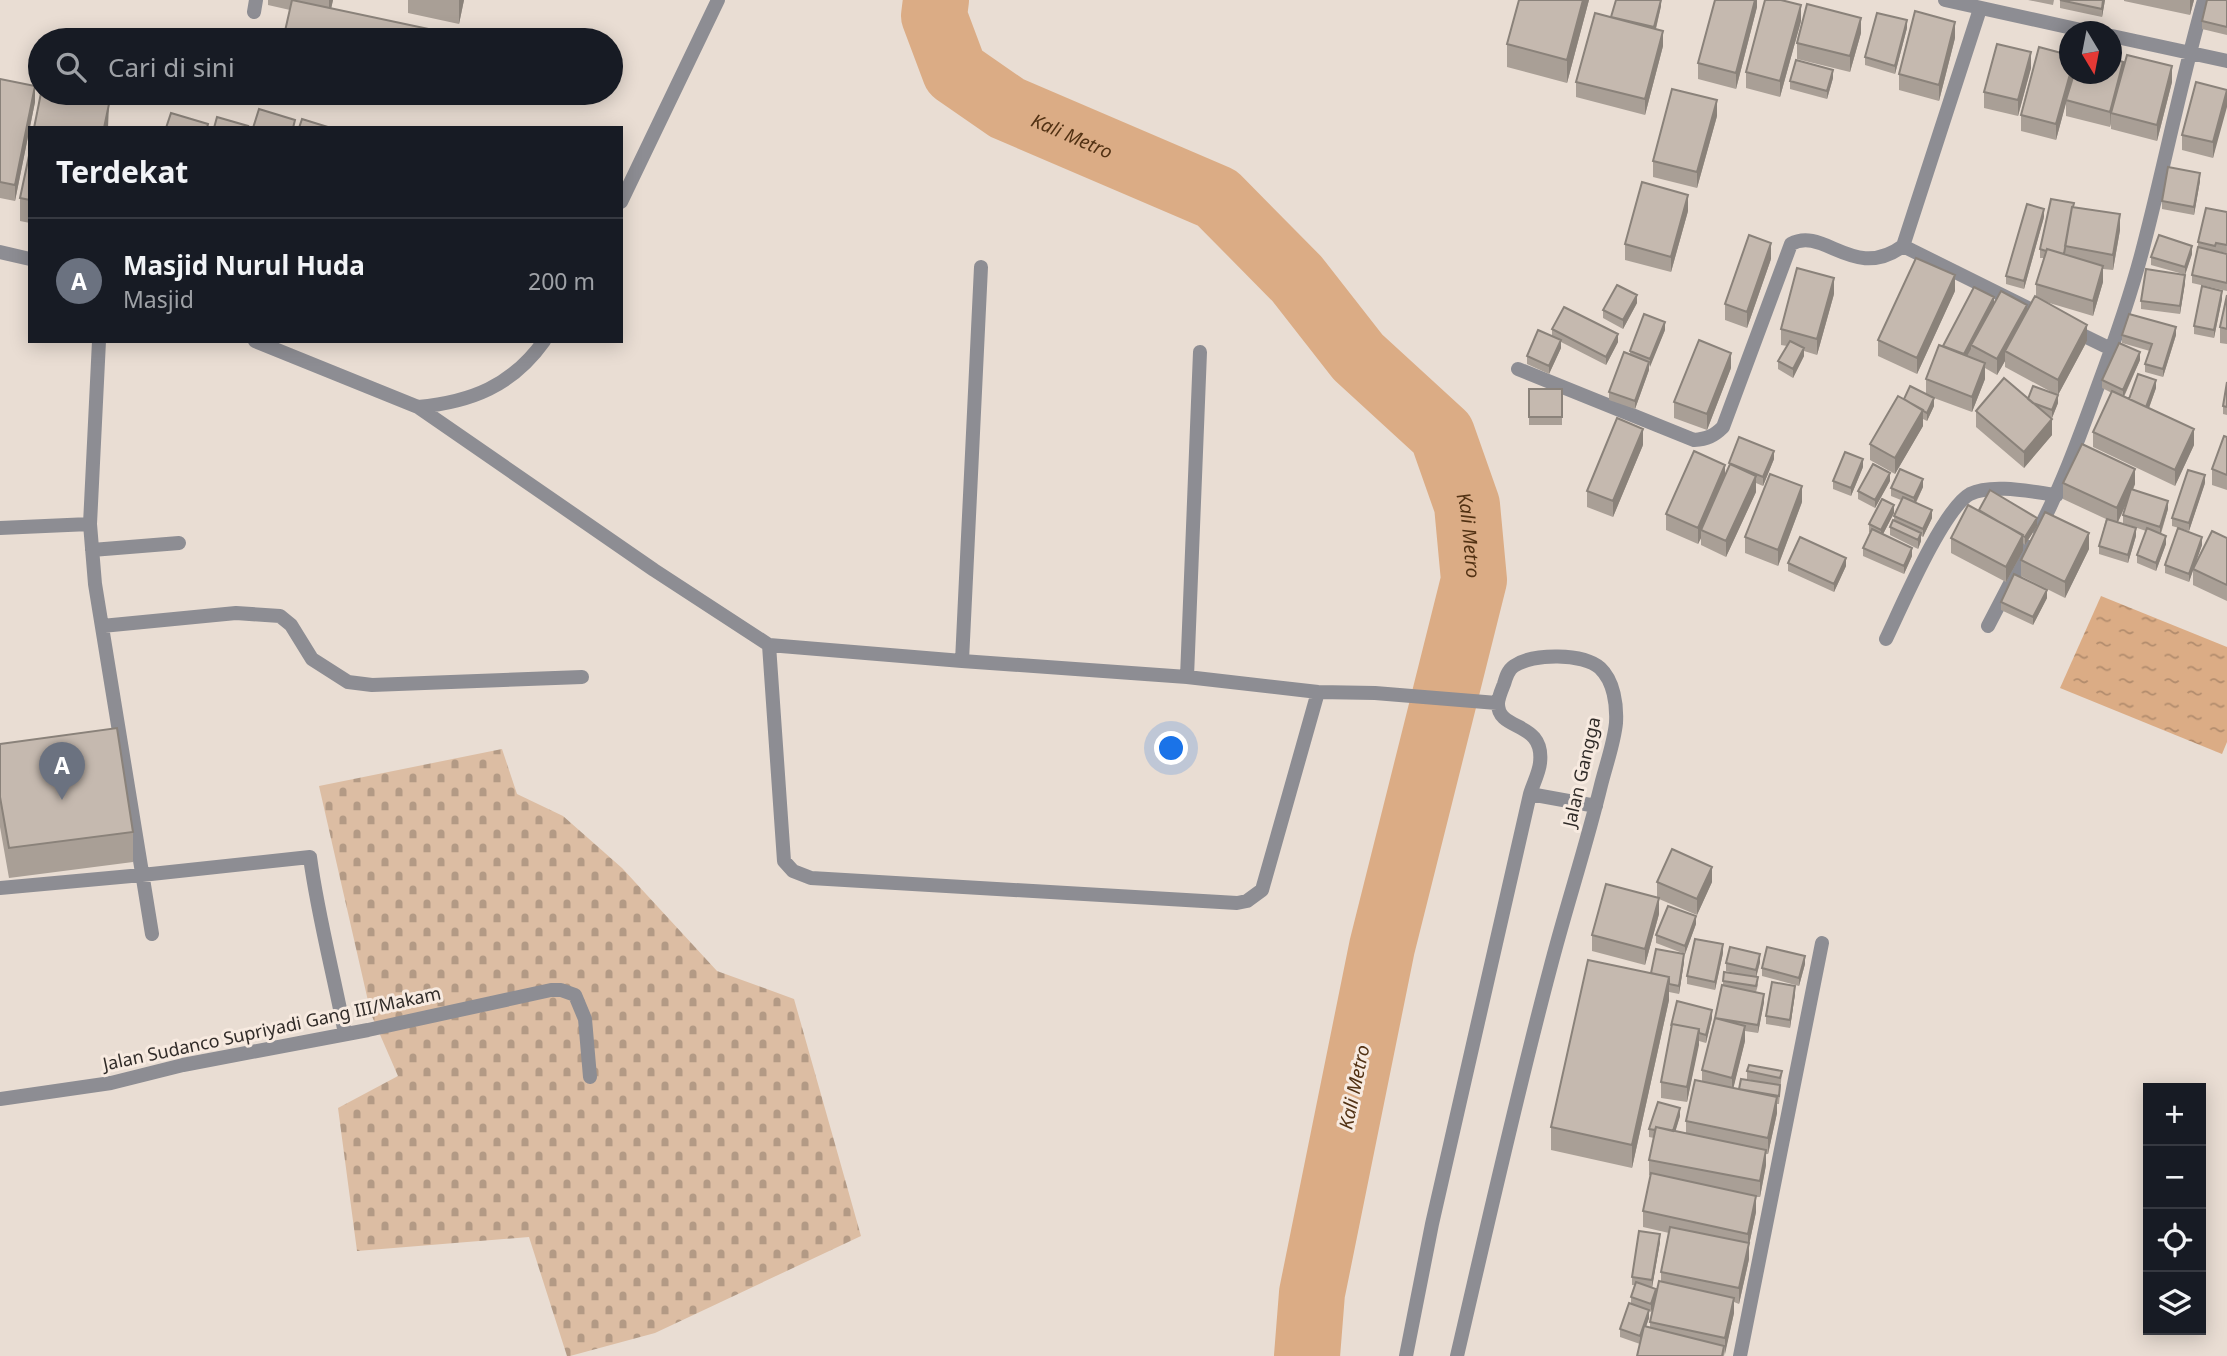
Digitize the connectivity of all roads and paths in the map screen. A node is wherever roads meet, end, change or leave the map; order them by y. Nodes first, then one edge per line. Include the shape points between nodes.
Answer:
1 (718, 0) edge
2 (1945, 0) edge
3 (2204, 0) edge
4 (1980, 9) junction
5 (2059, 26) edge
6 (2122, 38) edge
7 (2189, 53) junction
8 (2227, 61) edge
9 (623, 198) edge
10 (1903, 246) junction
11 (0, 252) edge
12 (28, 259) edge
13 (981, 267) dead end
14 (99, 343) edge
15 (260, 343) edge
16 (543, 343) edge
17 (2111, 349) junction
18 (1200, 352) dead end
19 (1518, 369) dead end
20 (418, 407) junction
21 (2057, 495) junction
22 (90, 524) junction
23 (0, 528) edge
24 (179, 543) dead end
25 (92, 550) junction
26 (102, 626) junction
27 (1988, 626) dead end
28 (1886, 639) dead end
29 (769, 645) junction
30 (962, 661) junction
31 (582, 677) dead end
32 (1187, 677) junction
33 (1318, 692) junction
34 (1497, 704) junction
35 (1530, 794) junction
36 (1596, 806) junction
37 (142, 876) junction
38 (0, 888) edge
39 (152, 934) dead end
40 (1822, 943) dead end
41 (345, 1034) junction
42 (590, 1077) dead end
43 (0, 1099) edge
44 (1406, 1356) edge
45 (1457, 1356) edge
46 (1740, 1356) edge

1 - 9 street
2 - 4 street
3 - 7 street
4 - 5 street
4 - 10 street
6 - 7 street
7 - 8 street
7 - 17 street via 2144,246
10 - 17 street
10 - 19 street via 1866,260 1808,240 1791,244 1724,427 1705,439 1694,439
11 - 12 street
13 - 30 street
14 - 22 street
15 - 20 street
16 - 20 street via 530,361 498,385 446,405
17 - 21 street
18 - 32 street
20 - 29 street
21 - 27 street
21 - 28 street via 2007,489 1971,494 1942,527
22 - 23 street
22 - 25 street
24 - 25 street
25 - 26 street
26 - 31 street via 236,613 280,615 312,659 348,682 372,685
26 - 37 street
29 - 30 street
29 - 33 street via 784,861 793,872 811,878 1237,904 1247,901 1262,890
30 - 32 street
32 - 33 street
33 - 34 street
34 - 35 street via 1509,723 1526,729 1536,741 1540,763
34 - 36 street, Jalan Gangga via 1508,673 1523,662 1545,656 1579,658 1602,669 1614,697 1616,723
35 - 36 street
35 - 44 street
36 - 45 street, Jalan Gangga via 1550,969
37 - 38 street
37 - 39 street
37 - 41 street via 310,857
40 - 46 street
41 - 42 street, Jalan Sudanco Supriyadi Gang III/Makam via 551,990 575,995 585,1019
41 - 43 street, Jalan Sudanco Supriyadi Gang III/Makam via 111,1083

